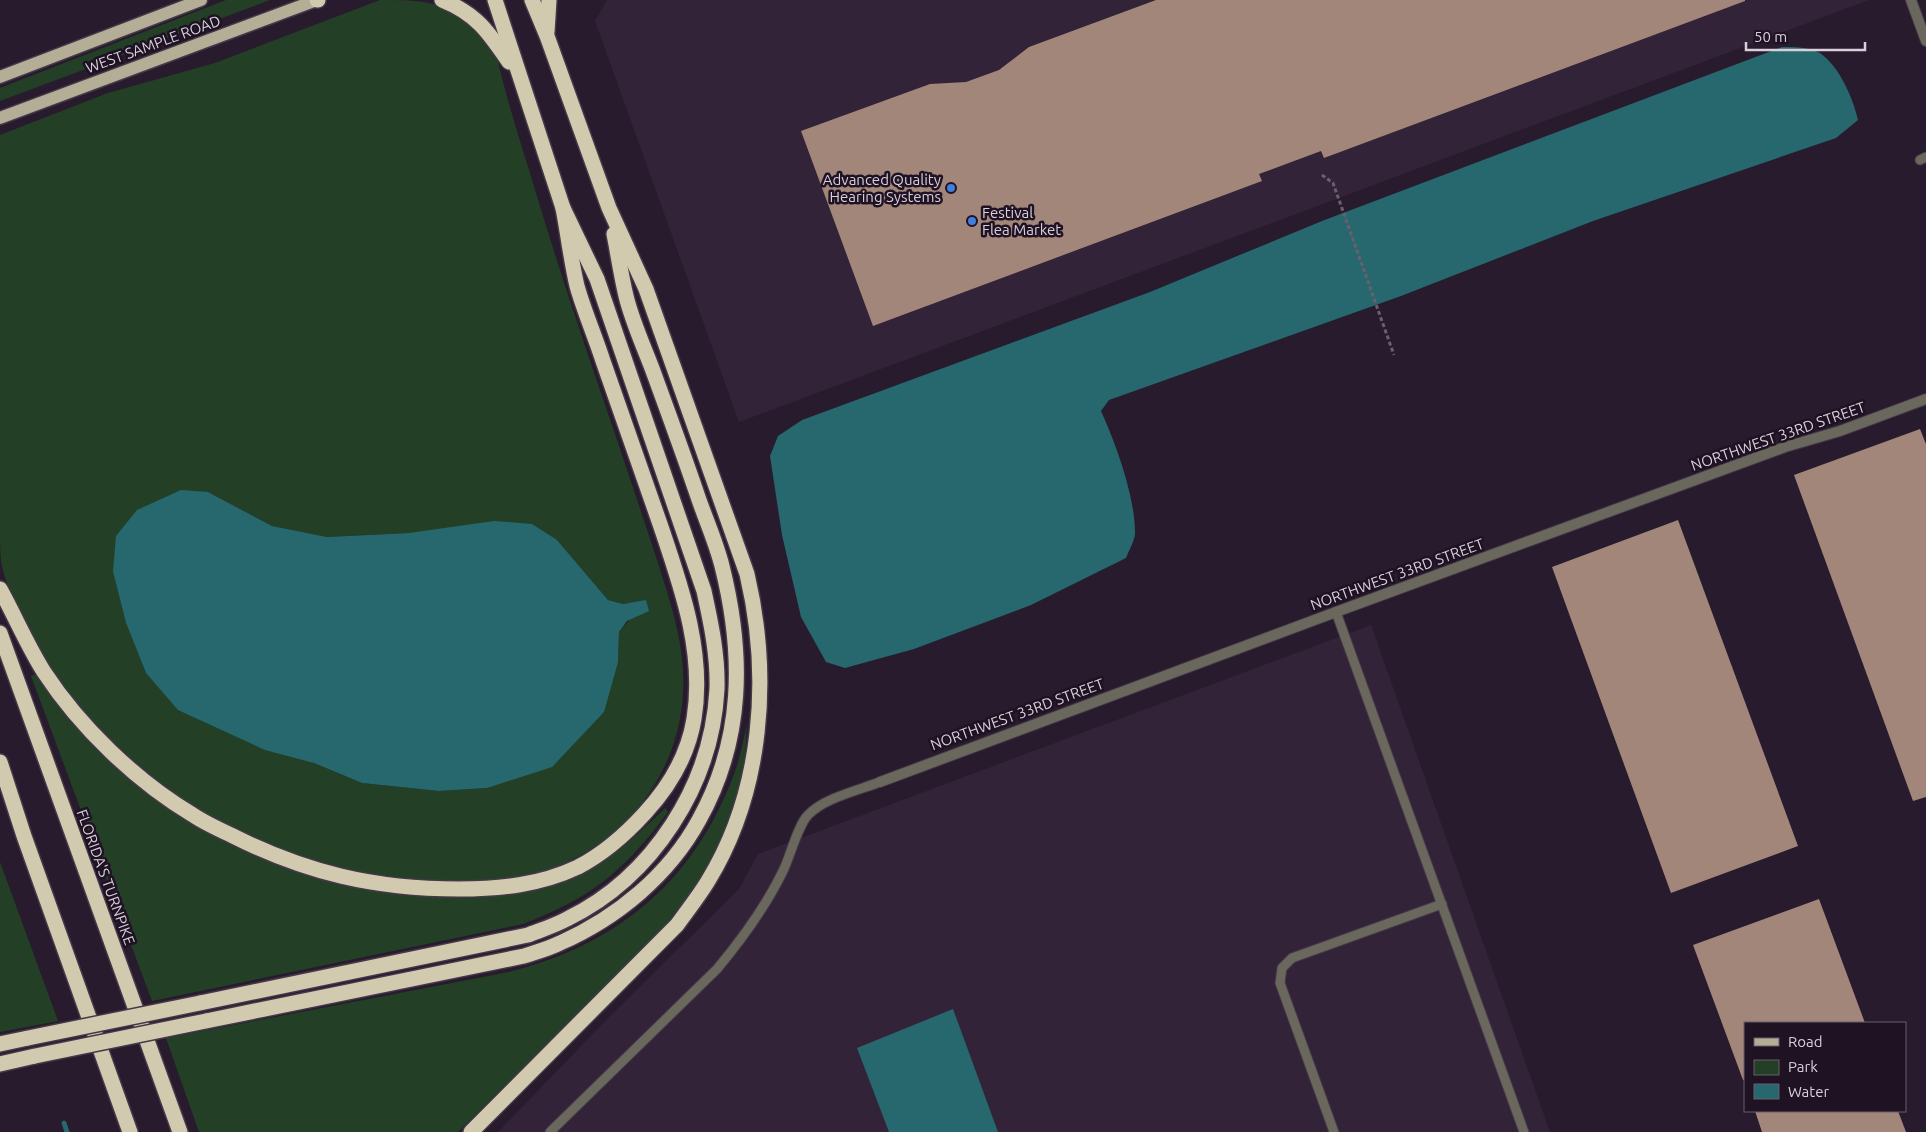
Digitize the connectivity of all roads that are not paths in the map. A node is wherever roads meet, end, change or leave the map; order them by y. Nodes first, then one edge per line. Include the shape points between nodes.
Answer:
1 (201, 0) edge
2 (318, 0) edge
3 (442, 0) edge
4 (494, 0) edge
5 (532, 0) edge
6 (549, 0) edge
7 (1911, 0) edge
8 (547, 36) junction
9 (1926, 41) edge
10 (518, 75) junction
11 (0, 77) edge
12 (0, 118) edge
13 (563, 208) junction
14 (609, 208) junction
15 (1926, 400) edge
16 (0, 589) edge
17 (1336, 612) junction
18 (0, 634) edge
19 (0, 762) edge
20 (880, 782) joint
21 (0, 793) edge
22 (24, 836) junction
23 (1442, 904) junction
24 (0, 1044) edge
25 (0, 1064) edge
26 (130, 1132) edge
27 (180, 1132) edge
28 (471, 1132) edge
29 (550, 1132) edge
30 (1334, 1132) edge
31 (1524, 1132) edge

1 - 11 main road, WEST SAMPLE ROAD
2 - 12 main road, WEST SAMPLE ROAD
3 - 10 highway via 454,4 485,27
4 - 10 highway
5 - 8 highway
6 - 8 highway
7 - 9 street
8 - 14 highway
10 - 13 highway
13 - 16 highway via 577,286 689,616 697,681 694,720 686,750 673,777 632,827 608,848 547,879 514,887 476,889 422,888 345,878 268,853 193,816 158,791 95,736 43,670
13 - 24 highway, bridge via 597,279 692,552 712,629 717,687 714,718 706,752 685,805 652,854 626,878 597,901 528,935
14 - 25 highway, bridge via 626,297 722,564 733,618 738,656 733,724 709,803 692,832 671,861 620,909 558,944 524,956
14 - 28 highway via 646,289 747,574 760,668 759,716 752,769 729,839 708,881 677,925
15 - 17 street, NORTHWEST 33RD STREET via 1785,448
17 - 20 street, NORTHWEST 33RD STREET
17 - 23 lane
18 - 27 highway, FLORIDA'S TURNPIKE
19 - 22 highway
20 - 29 lane via 816,808 806,817 766,902 733,949
21 - 22 highway
22 - 26 highway
23 - 30 lane via 1292,958 1282,968 1280,984
23 - 31 lane

